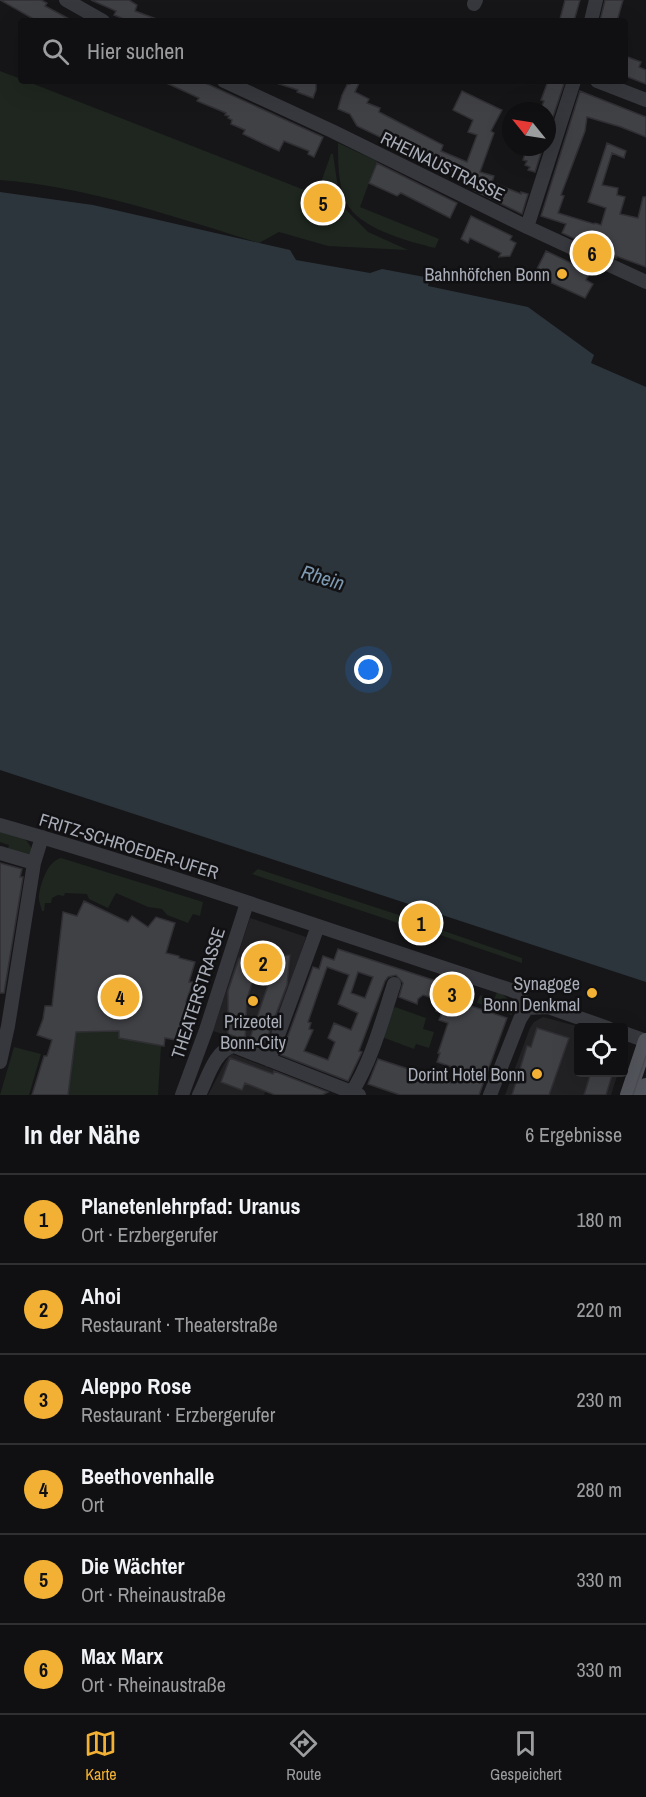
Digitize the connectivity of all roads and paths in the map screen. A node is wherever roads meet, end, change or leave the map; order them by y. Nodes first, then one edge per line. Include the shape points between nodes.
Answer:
1 (66, 0) edge
2 (596, 0) edge
3 (98, 18) edge
4 (592, 18) edge
5 (230, 84) edge
6 (573, 84) edge
7 (605, 84) edge
8 (646, 100) edge
9 (527, 227) junction
10 (646, 282) edge
11 (0, 825) edge
12 (42, 837) junction
13 (0, 854) edge
14 (34, 863) junction
15 (246, 903) junction
16 (318, 926) junction
17 (394, 984) dead end
18 (527, 1008) junction
19 (594, 1023) edge
20 (628, 1034) edge
21 (646, 1041) edge
22 (269, 1060) junction
23 (0, 1062) edge
24 (640, 1082) edge
25 (353, 1094) edge
26 (182, 1095) edge
27 (199, 1095) edge
28 (490, 1095) edge
29 (628, 1095) edge
30 (643, 1095) edge

1 - 3 street
2 - 4 street
5 - 9 street, RHEINAUSTRASSE
6 - 9 street
7 - 8 street
9 - 10 street, RHEINAUSTRASSE
11 - 12 street, FRITZ-SCHROEDER-UFER
12 - 14 street
12 - 15 street, FRITZ-SCHROEDER-UFER
13 - 14 street
14 - 23 street
15 - 16 street, FRITZ-SCHROEDER-UFER
15 - 26 street, THEATERSTRASSE
16 - 18 street, FRITZ-SCHROEDER-UFER via 517,992
16 - 22 street
17 - 25 street
18 - 19 street via 548,1007
18 - 28 street
20 - 21 street
21 - 24 main road
22 - 25 street
22 - 27 street via 244,1049 227,1047
24 - 29 main road
24 - 30 main road

